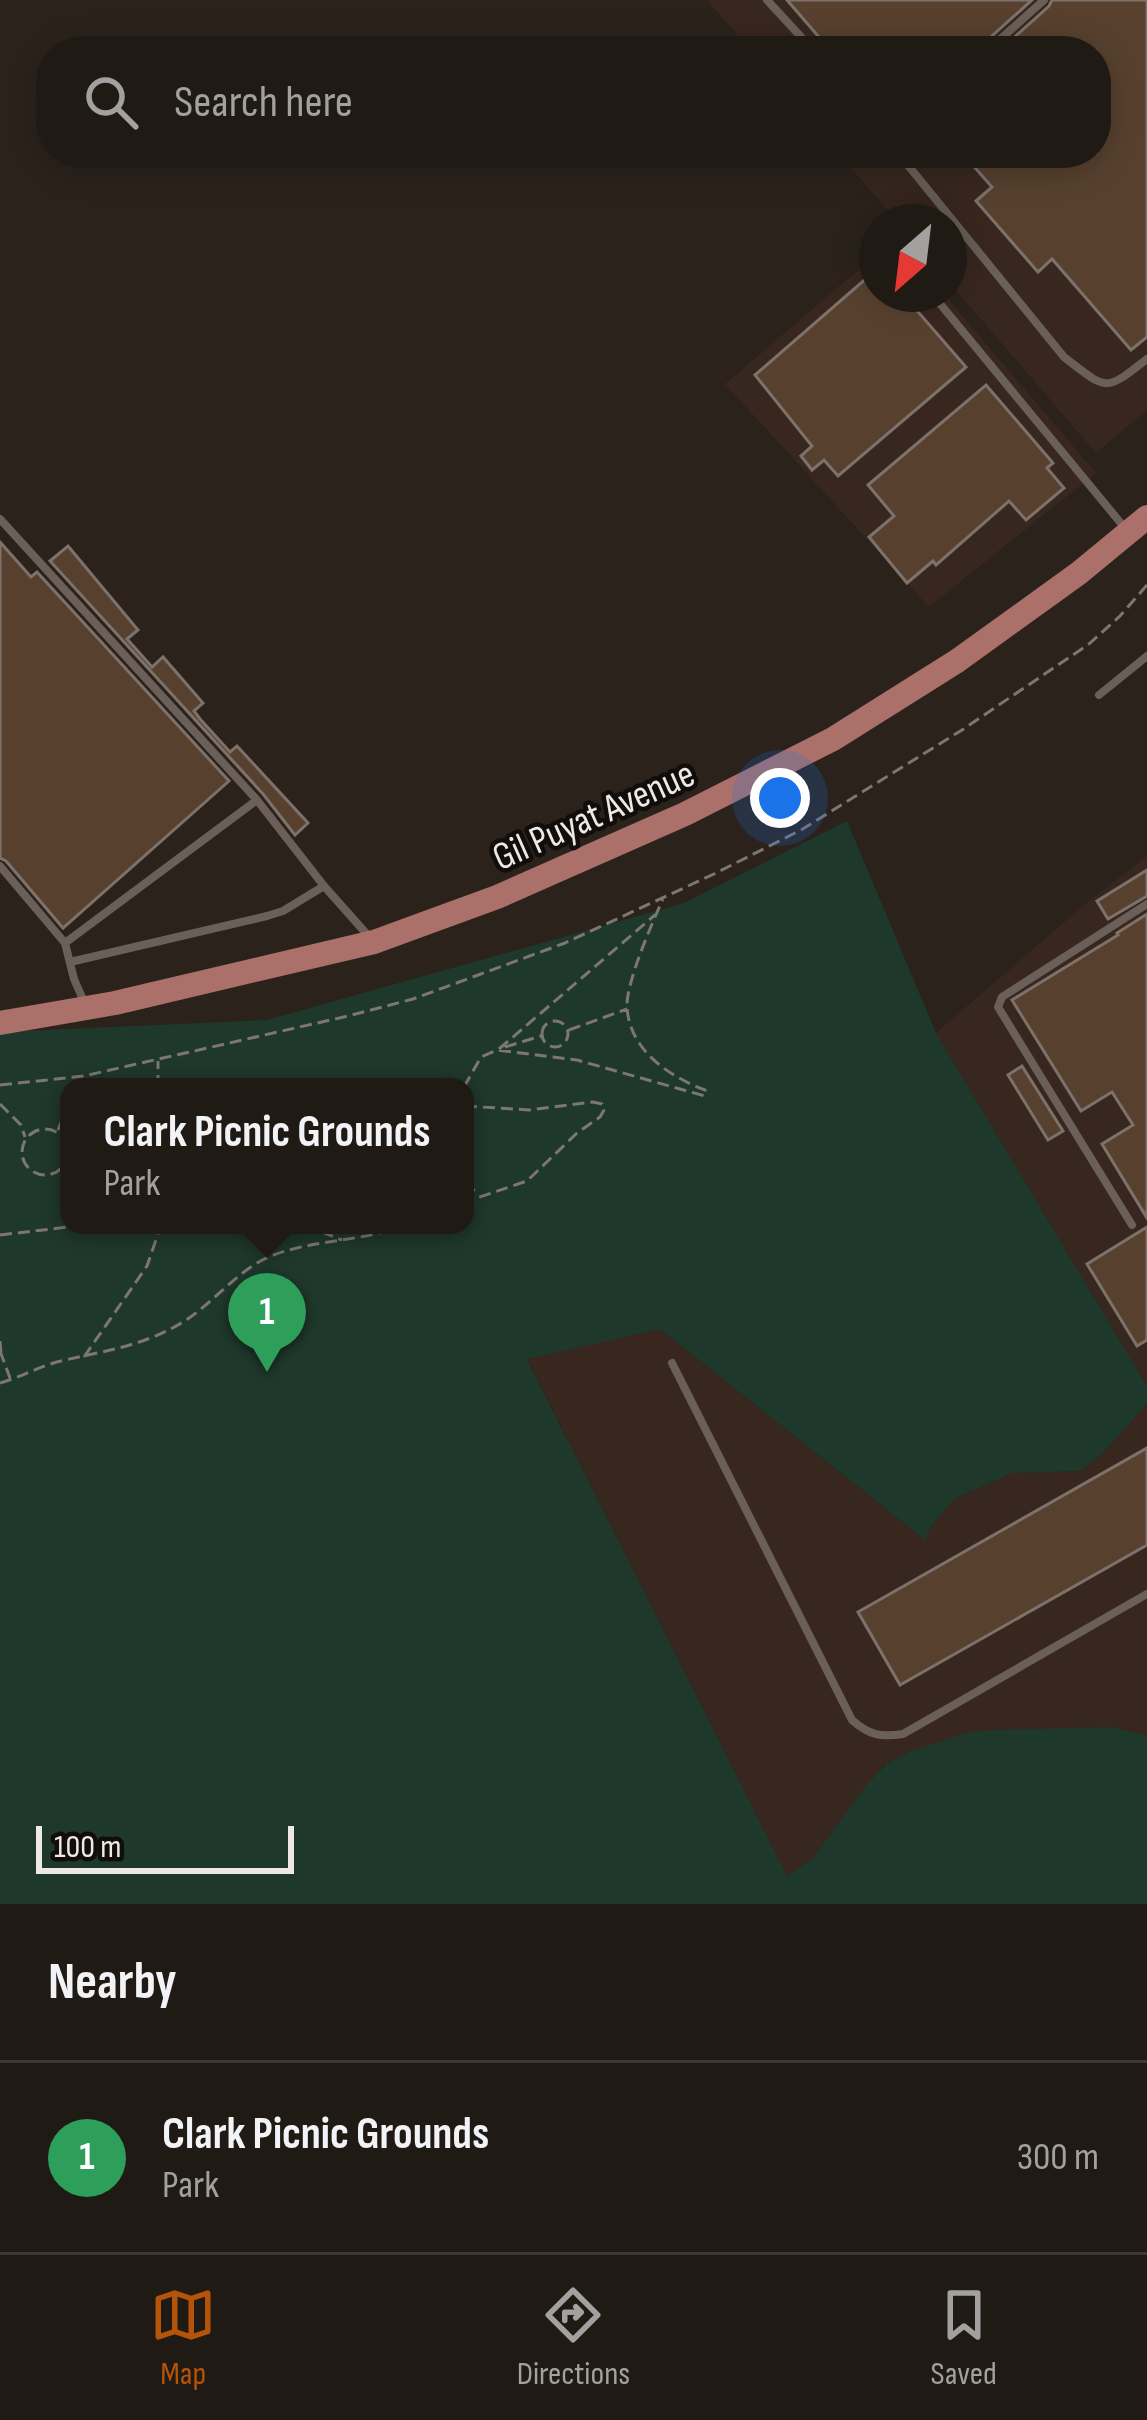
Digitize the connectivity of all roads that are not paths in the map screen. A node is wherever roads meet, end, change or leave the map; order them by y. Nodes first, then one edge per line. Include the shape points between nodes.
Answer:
1 (767, 0) edge
2 (1044, 0) edge
3 (800, 36) edge
4 (1004, 36) edge
5 (910, 168) edge
6 (948, 312) edge
7 (1147, 359) edge
8 (0, 519) edge
9 (1138, 525) edge
10 (1147, 656) edge
11 (1099, 695) dead end
12 (257, 800) junction
13 (0, 866) edge
14 (324, 886) junction
15 (1147, 904) edge
16 (374, 942) junction
17 (65, 943) junction
18 (70, 962) junction
19 (86, 1009) junction
20 (0, 1022) edge
21 (1132, 1225) dead end
22 (672, 1363) dead end
23 (1147, 1594) edge

1 - 3 lane
2 - 4 lane
5 - 7 lane via 1064,357 1106,385
6 - 9 lane
8 - 12 lane
9 - 16 main road, Gil Puyat Avenue via 957,661 833,739 685,814
10 - 11 lane
12 - 14 lane
12 - 17 lane
13 - 17 lane
14 - 16 lane
14 - 18 lane via 268,916
15 - 21 lane via 998,1007
16 - 19 main road, Gil Puyat Avenue
17 - 18 lane
18 - 19 lane
19 - 20 main road, Gil Puyat Avenue
22 - 23 lane via 852,1720 866,1733 903,1734

